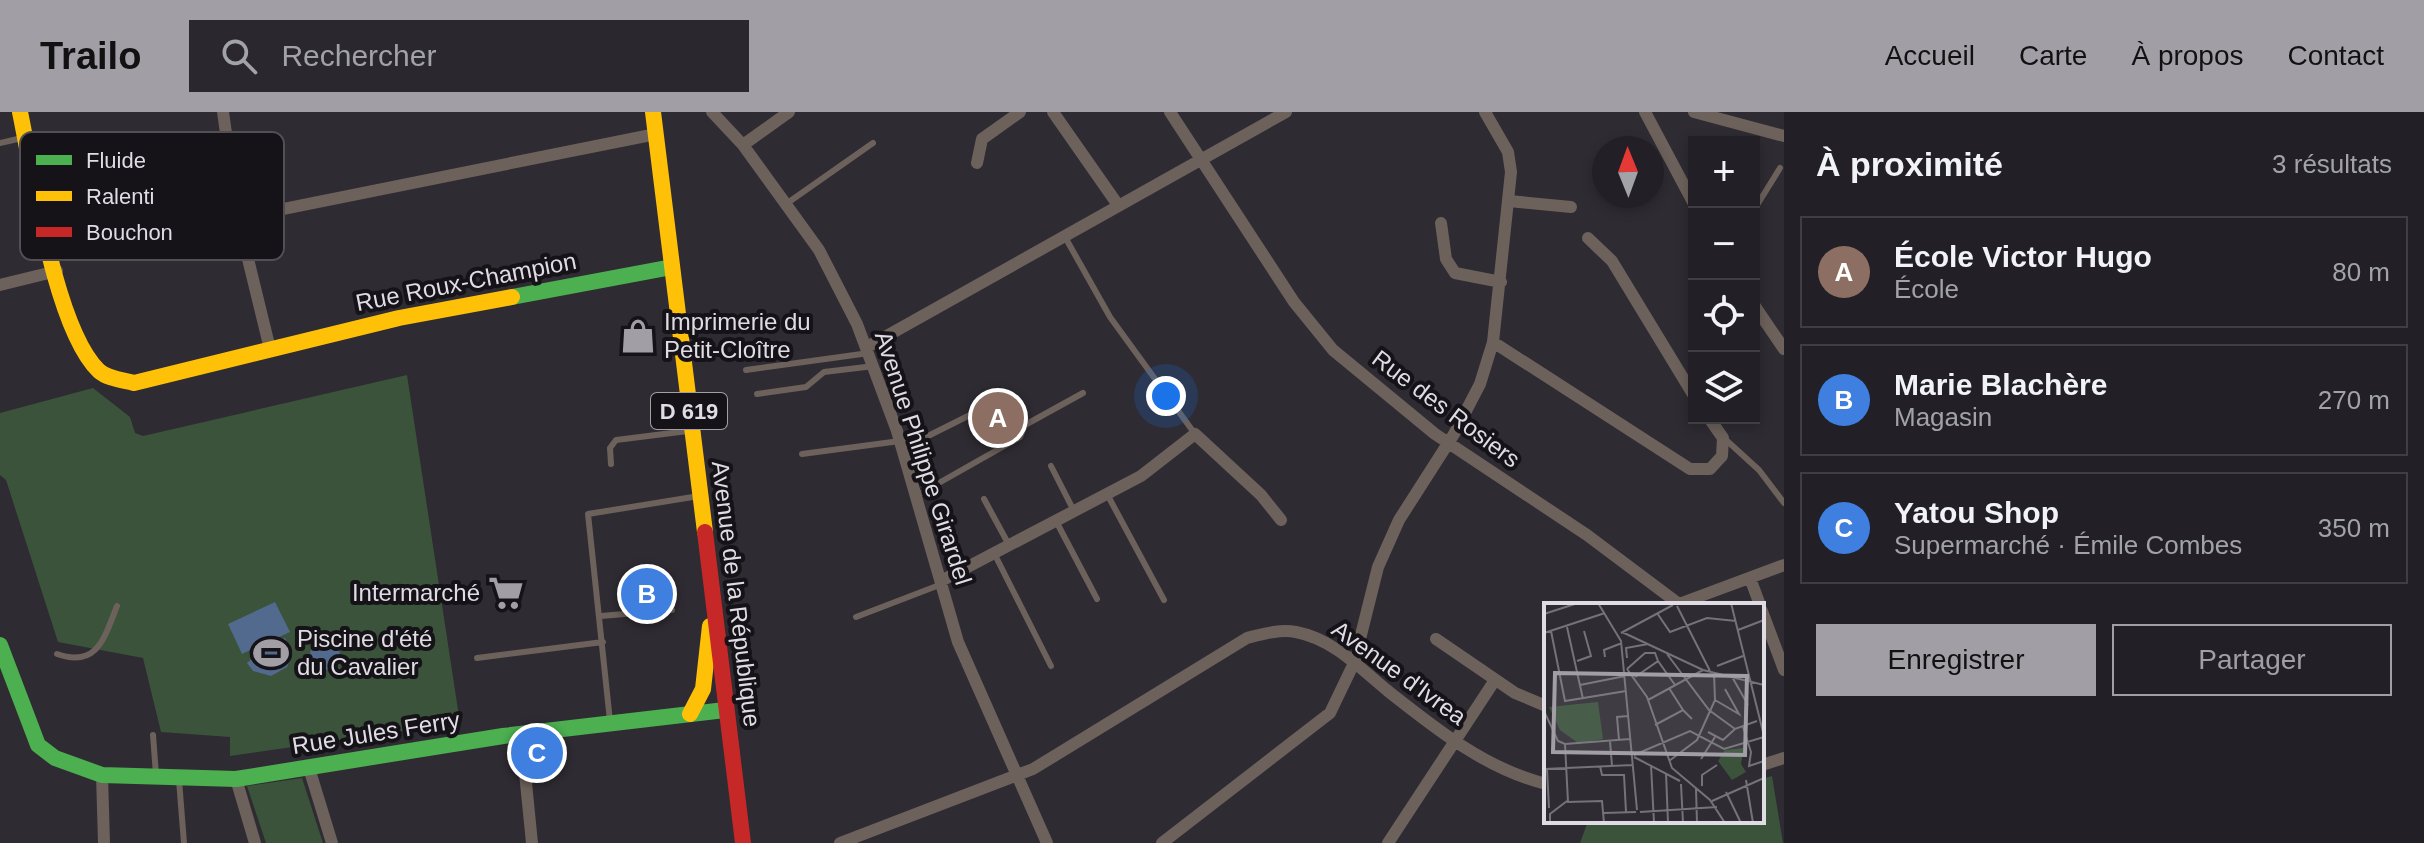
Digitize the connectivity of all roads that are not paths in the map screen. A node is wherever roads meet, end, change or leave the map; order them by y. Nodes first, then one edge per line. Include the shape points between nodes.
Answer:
1 (20, 112) edge
2 (223, 112) edge
3 (653, 112) edge
4 (712, 112) edge
5 (789, 112) edge
6 (1020, 112) edge
7 (1053, 112) edge
8 (1170, 112) edge
9 (1286, 112) edge
10 (1485, 112) edge
11 (1645, 112) edge
12 (1694, 112) edge
13 (24, 132) edge
14 (226, 132) edge
15 (656, 134) junction
16 (1784, 136) edge
17 (20, 138) edge
18 (0, 143) edge
19 (873, 143) dead end
20 (743, 145) junction
21 (1201, 161) junction
22 (977, 163) dead end
23 (1780, 168) dead end
24 (1688, 193) edge
25 (1509, 201) junction
26 (786, 204) junction
27 (1118, 205) junction
28 (1571, 207) dead end
29 (1755, 208) edge
30 (284, 209) edge
31 (1441, 223) dead end
32 (1064, 236) junction
33 (1588, 238) dead end
34 (54, 260) edge
35 (248, 260) edge
36 (672, 267) junction
37 (57, 271) junction
38 (1501, 282) junction
39 (0, 285) edge
40 (1760, 314) edge
41 (1493, 342) junction
42 (270, 349) junction
43 (1784, 349) edge
44 (868, 350) junction
45 (874, 366) junction
46 (746, 370) dead end
47 (1688, 386) edge
48 (1083, 393) dead end
49 (757, 394) dead end
50 (968, 416) dead end
51 (1713, 424) edge
52 (692, 430) junction
53 (1195, 434) junction
54 (1723, 438) junction
55 (1448, 443) junction
56 (901, 445) junction
57 (802, 454) dead end
58 (611, 464) dead end
59 (1051, 466) dead end
60 (1107, 494) junction
61 (699, 496) junction
62 (916, 496) junction
63 (984, 499) dead end
64 (1784, 503) edge
65 (1074, 511) junction
66 (1281, 520) dead end
67 (1056, 521) junction
68 (1009, 545) junction
69 (994, 553) junction
70 (1784, 565) edge
71 (1750, 578) junction
72 (942, 583) junction
73 (1097, 599) dead end
74 (1164, 600) dead end
75 (1678, 603) edge
76 (1682, 603) edge
77 (1759, 603) edge
78 (117, 606) dead end
79 (672, 610) dead end
80 (713, 612) junction
81 (601, 616) junction
82 (1764, 616) edge
83 (856, 617) dead end
84 (1436, 639) dead end
85 (603, 642) junction
86 (0, 645) edge
87 (57, 654) dead end
88 (477, 658) dead end
89 (1354, 663) junction
90 (1051, 666) dead end
91 (1784, 670) edge
92 (1495, 680) junction
93 (1544, 705) edge
94 (725, 710) junction
95 (690, 714) junction
96 (611, 725) junction
97 (521, 733) junction
98 (153, 735) dead end
99 (1454, 740) junction
100 (1784, 758) edge
101 (1764, 764) edge
102 (309, 768) junction
103 (102, 775) junction
104 (156, 775) junction
105 (179, 776) junction
106 (1017, 776) junction
107 (236, 779) junction
108 (1544, 783) edge
109 (104, 843) edge
110 (184, 843) edge
111 (255, 843) edge
112 (332, 843) edge
113 (532, 843) edge
114 (743, 843) edge
115 (840, 843) edge
116 (1047, 843) edge
117 (1162, 843) edge
118 (1388, 843) edge

1 - 13 street, Rue Roux-Champion
2 - 14 street
3 - 15 street, Avenue de la République / D 619
4 - 20 street, Avenue Philippe Girardel
5 - 20 street
6 - 22 street via 982,139
7 - 27 street
8 - 21 street, Rue des Rosiers
9 - 21 street
10 - 25 street via 1508,152
11 - 24 street
12 - 16 street
15 - 30 street
15 - 36 street, Avenue de la République / D 619
17 - 18 lane
19 - 26 lane
20 - 26 street, Avenue Philippe Girardel
21 - 27 street
21 - 55 street, Rue des Rosiers via 1318,334
23 - 29 lane
25 - 28 street
25 - 38 street
26 - 44 street, Avenue Philippe Girardel via 819,250
27 - 32 street
31 - 38 street via 1446,259 1455,273
32 - 44 street
32 - 53 lane via 1110,317
33 - 47 street via 1612,261
34 - 37 street, Rue Roux-Champion
35 - 42 street
36 - 42 street, Rue Roux-Champion via 399,318
36 - 52 street, Avenue de la République / D 619
37 - 39 street
37 - 42 street, Rue Roux-Champion via 80,344 101,373 134,383
38 - 41 street
40 - 43 street
41 - 54 street via 1690,469 1717,464 1725,448
41 - 55 street via 1471,406
44 - 45 street, Avenue Philippe Girardel
44 - 46 lane
45 - 49 lane via 824,372 805,389
45 - 56 street, Avenue Philippe Girardel
48 - 62 lane via 1025,425 1020,437
50 - 56 lane
51 - 54 street
52 - 58 lane via 616,440 610,448
52 - 61 street, Avenue de la République / D 619
53 - 60 street via 1141,476
53 - 66 street
54 - 64 lane via 1759,470
55 - 75 street, Rue des Rosiers
55 - 89 street via 1399,520 1378,567
56 - 57 lane
56 - 62 street, Avenue Philippe Girardel
59 - 65 lane
60 - 65 street
60 - 74 lane
61 - 80 street, Avenue de la République / D 619
61 - 81 lane via 588,514
62 - 72 street, Avenue Philippe Girardel
63 - 68 lane
65 - 67 street
67 - 68 street
67 - 73 lane
68 - 69 street
69 - 72 street
69 - 90 lane
70 - 71 street, Rue des Rosiers
71 - 76 street, Rue des Rosiers
71 - 77 street
72 - 83 lane
72 - 106 street, Avenue Philippe Girardel via 958,642
78 - 87 lane via 90,655 75,660
79 - 81 lane
80 - 94 street, Avenue de la République / D 619
80 - 95 street via 703,689
81 - 85 lane
82 - 91 street
84 - 92 street
85 - 88 lane
85 - 96 lane
86 - 103 street, Rue Jules Ferry via 38,745 55,758
89 - 99 street, Avenue d'Ivrea
89 - 106 street, Avenue d'Ivrea via 1323,641 1294,632 1247,638
89 - 117 street via 1323,722
92 - 93 street
92 - 99 street
94 - 95 street, Rue Jules Ferry
94 - 114 street, Avenue de la République / D 619
95 - 96 street, Rue Jules Ferry
96 - 97 street, Rue Jules Ferry
97 - 102 street, Rue Jules Ferry
97 - 113 street
98 - 104 lane
99 - 108 street, Avenue d'Ivrea
99 - 118 street
100 - 101 street
102 - 107 street, Rue Jules Ferry
102 - 112 street
103 - 104 street, Rue Jules Ferry
103 - 109 street
104 - 105 street, Rue Jules Ferry
105 - 107 street, Rue Jules Ferry
105 - 110 lane
106 - 115 street, Avenue d'Ivrea
106 - 116 street, Avenue Philippe Girardel
107 - 111 street

